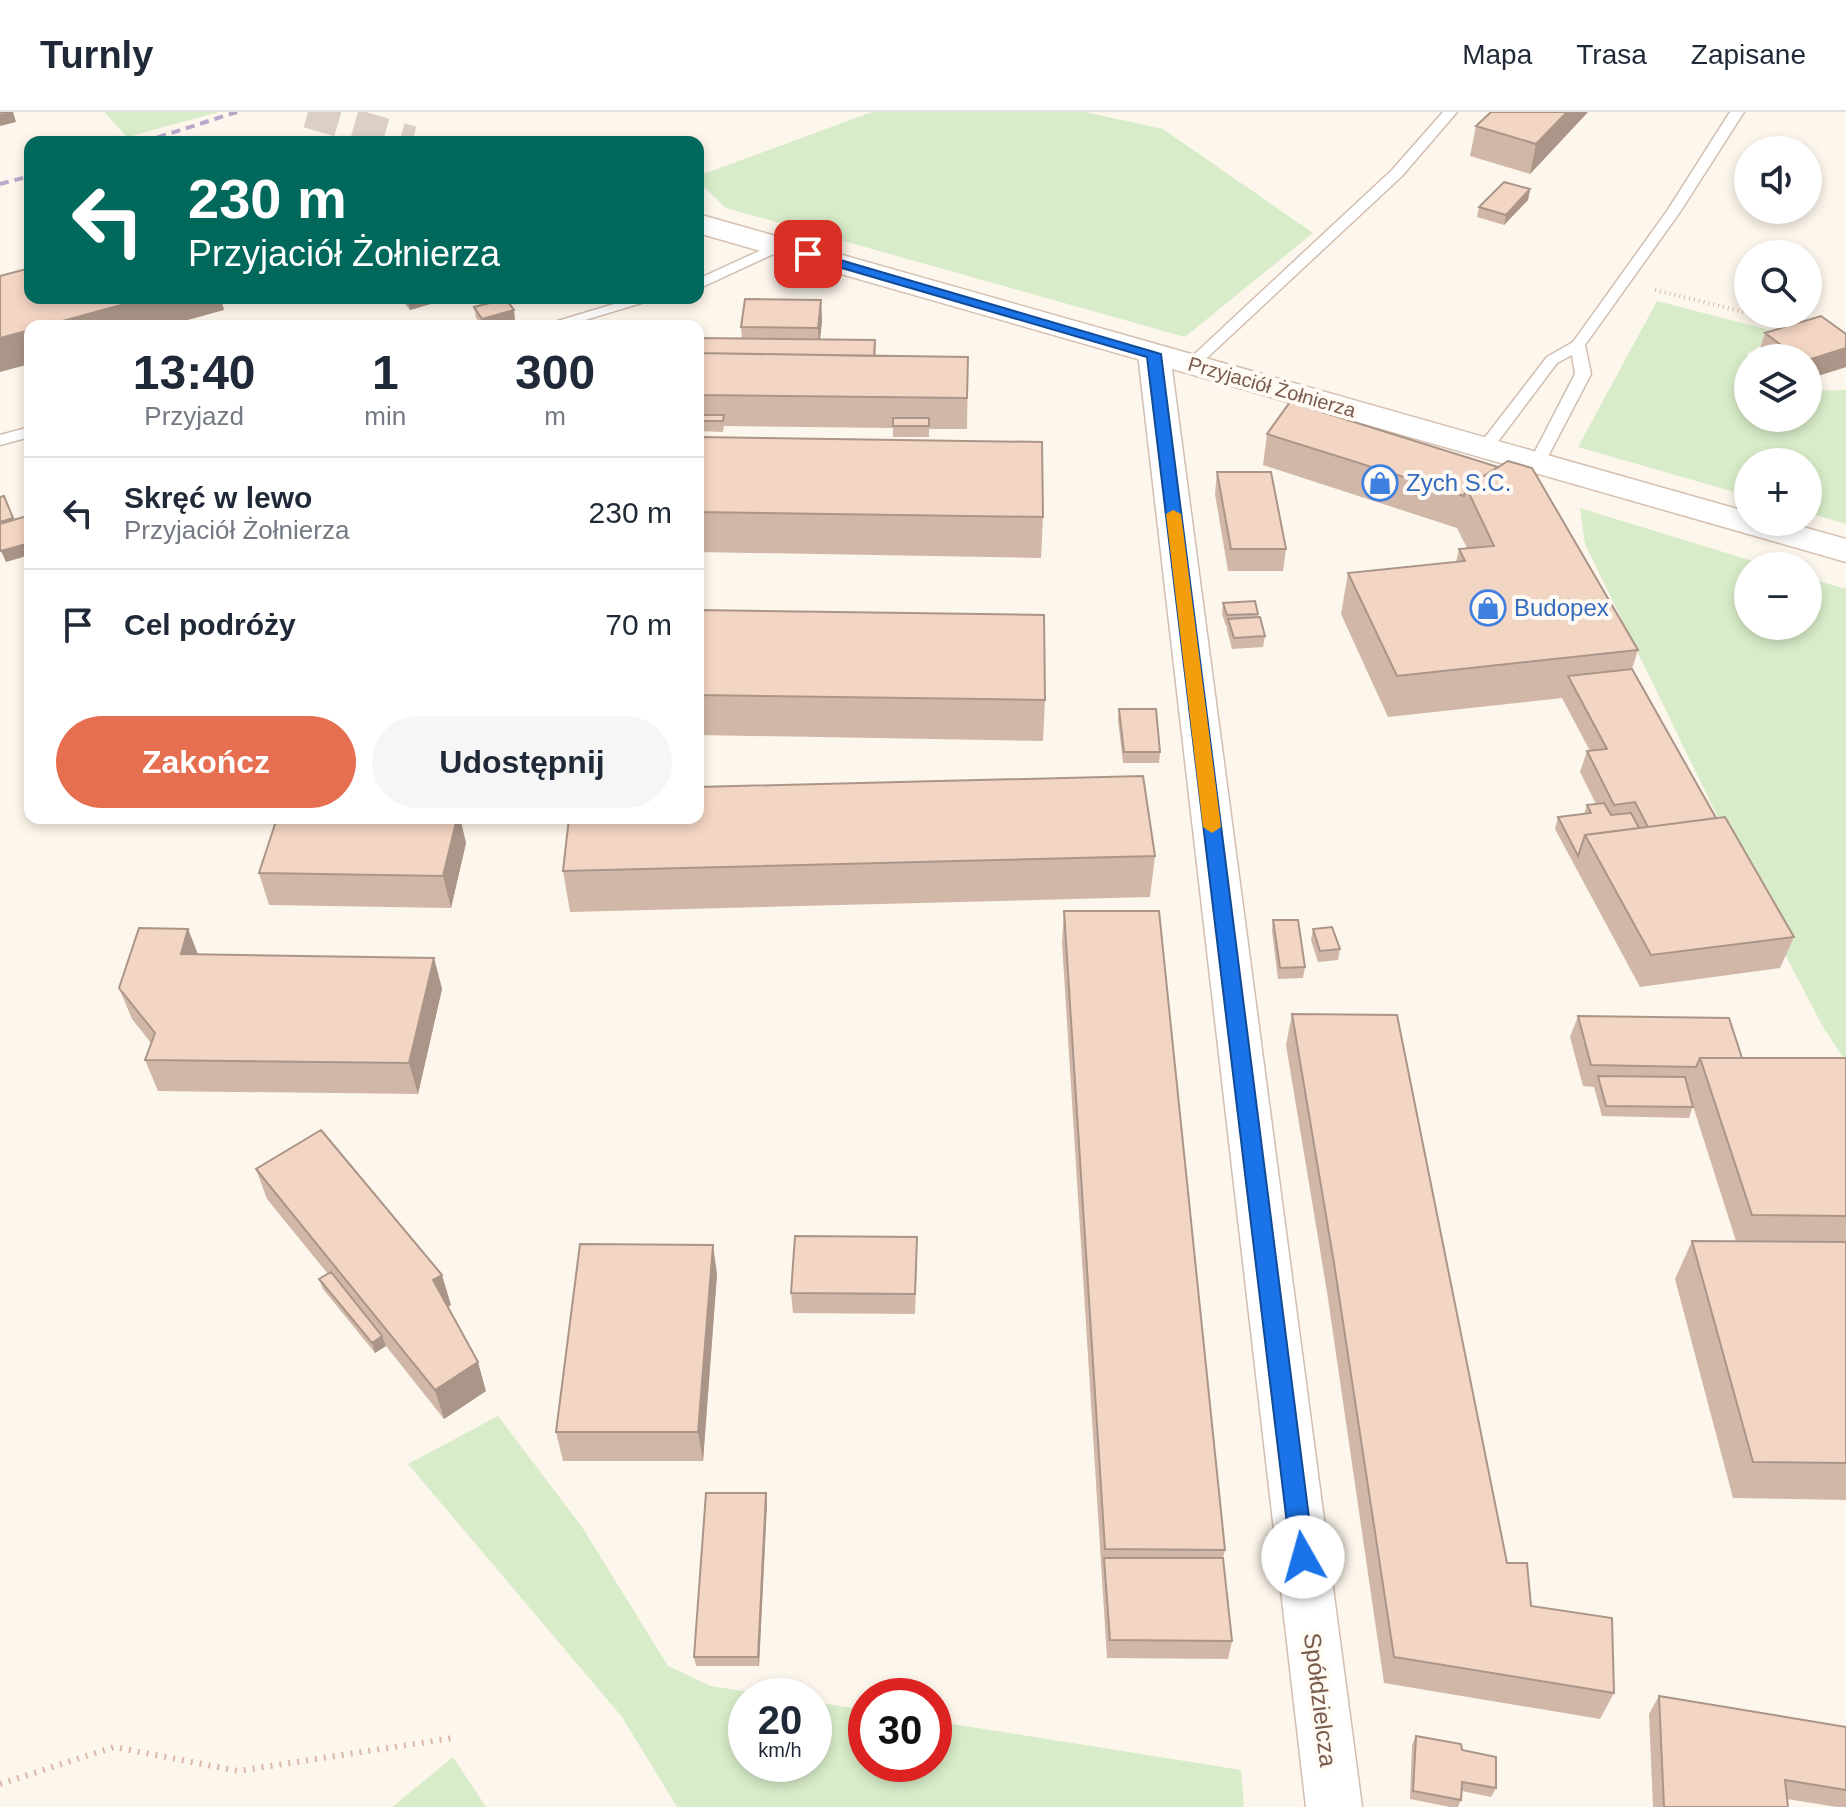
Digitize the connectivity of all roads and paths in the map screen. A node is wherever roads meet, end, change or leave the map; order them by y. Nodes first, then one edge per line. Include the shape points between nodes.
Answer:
1 (1450, 112) edge
2 (1737, 112) edge
3 (704, 225) edge
4 (779, 246) junction
5 (704, 282) edge
6 (1623, 282) junction
7 (629, 304) edge
8 (1734, 309) edge
9 (570, 320) edge
10 (1797, 328) edge
11 (1806, 331) edge
12 (1578, 345) junction
13 (1172, 359) junction
14 (24, 434) edge
15 (0, 440) edge
16 (1485, 448) junction
17 (1537, 463) junction
18 (1846, 551) edge
19 (453, 1738) dead end
20 (0, 1784) edge
21 (1334, 1807) edge

1 - 13 lane via 1397,173
2 - 6 lane
3 - 4 main road, Przyjaciół Żołnierza
4 - 5 lane
4 - 13 main road, Przyjaciół Żołnierza
6 - 8 path
6 - 12 lane
7 - 9 lane
10 - 11 path
12 - 16 lane via 1552,360
12 - 17 lane via 1583,374
13 - 16 main road, Przyjaciół Żołnierza
13 - 21 street, Spółdzielcza
14 - 15 lane
16 - 17 main road, Przyjaciół Żołnierza
17 - 18 main road, Przyjaciół Żołnierza
19 - 20 path via 238,1771 114,1747

